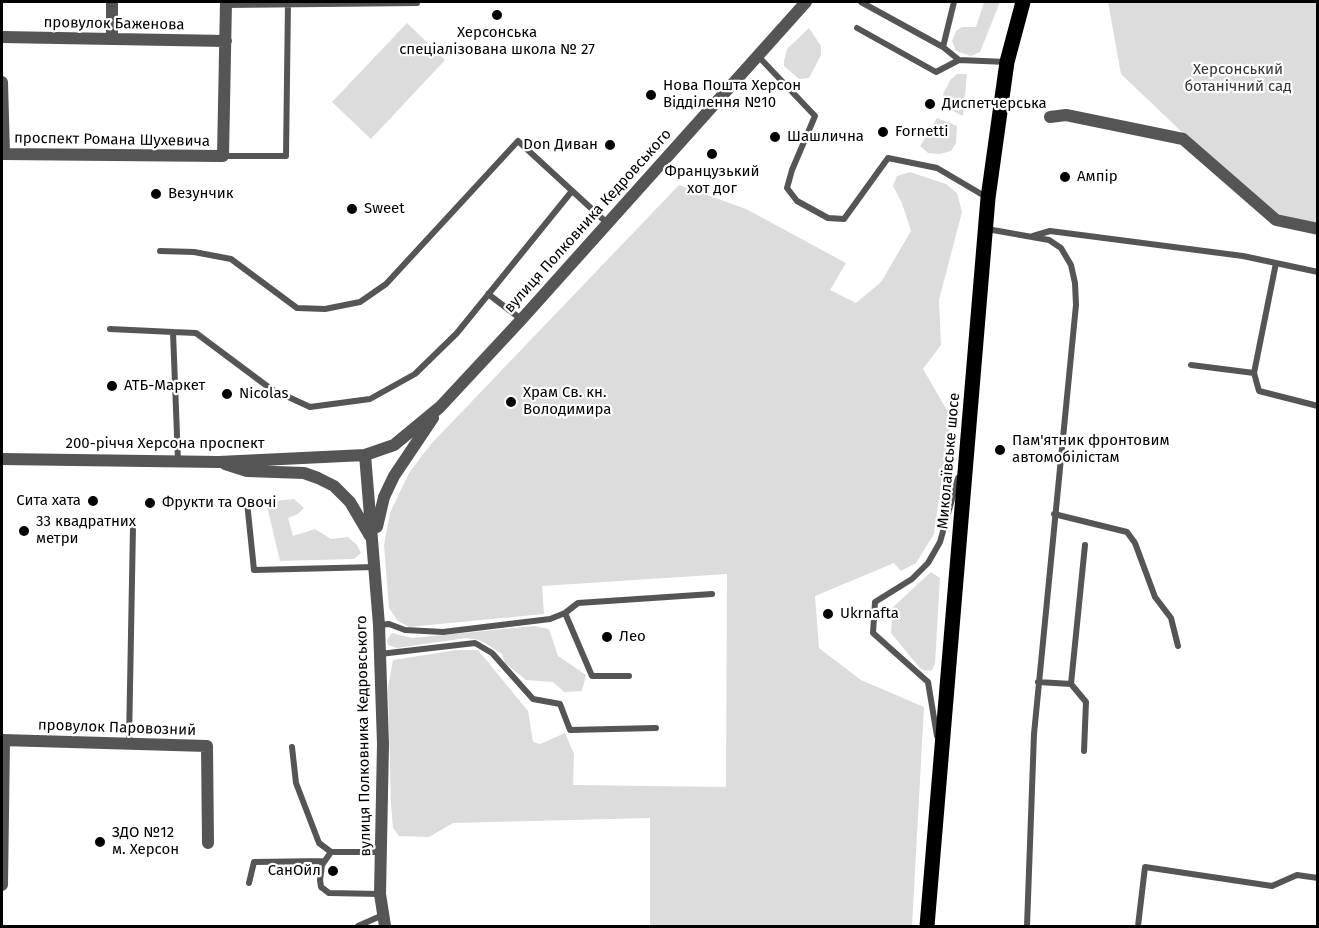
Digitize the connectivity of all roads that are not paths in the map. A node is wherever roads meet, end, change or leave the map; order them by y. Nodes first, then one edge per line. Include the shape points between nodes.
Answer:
1 (112, 2) edge
2 (806, 2) edge
3 (861, 2) edge
4 (954, 2) edge
5 (1023, 2) edge
6 (226, 3) edge
7 (288, 3) edge
8 (417, 3) edge
9 (871, 4) edge
10 (857, 28) dead end
11 (2, 37) edge
12 (112, 39) junction
13 (226, 41) junction
14 (943, 47) junction
15 (757, 56) junction
16 (959, 60) junction
17 (1007, 62) junction
18 (2, 82) edge
19 (1050, 117) dead end
20 (3, 154) edge
21 (223, 156) junction
22 (572, 191) junction
23 (988, 198) junction
24 (606, 222) junction
25 (985, 229) junction
26 (1317, 229) edge
27 (1033, 236) junction
28 (160, 252) dead end
29 (1276, 263) junction
30 (1317, 272) edge
31 (488, 294) junction
32 (521, 320) junction
33 (110, 329) dead end
34 (173, 332) junction
35 (1191, 365) dead end
36 (1254, 373) junction
37 (1317, 406) edge
38 (440, 407) junction
39 (968, 443) junction
40 (364, 455) junction
41 (2, 459) edge
42 (178, 462) junction
43 (219, 462) junction
44 (247, 502) dead end
45 (1054, 514) junction
46 (133, 526) dead end
47 (1085, 545) dead end
48 (375, 546) junction
49 (376, 567) junction
50 (712, 594) dead end
51 (565, 613) junction
52 (379, 625) junction
53 (1178, 646) dead end
54 (380, 654) junction
55 (628, 676) dead end
56 (1038, 682) junction
57 (1071, 684) junction
58 (656, 728) dead end
59 (3, 740) edge
60 (129, 742) junction
61 (292, 747) dead end
62 (1084, 751) dead end
63 (941, 765) junction
64 (208, 843) dead end
65 (331, 852) junction
66 (381, 852) junction
67 (324, 861) junction
68 (1317, 878) edge
69 (249, 883) dead end
70 (2, 885) edge
71 (380, 894) junction
72 (384, 921) edge
73 (358, 927) edge
74 (927, 927) edge
75 (1027, 927) edge
76 (1138, 927) edge

1 - 12 street
2 - 15 street, вулиця Полковника Кедровського
3 - 9 lane
4 - 14 lane
5 - 17 main road, Миколаївське шосе
6 - 7 lane
6 - 13 street
7 - 8 lane
7 - 21 lane via 286,156
9 - 14 lane
10 - 16 lane via 936,72
11 - 12 street, провулок Баженова
12 - 13 street, провулок Баженова
13 - 21 street
14 - 16 lane
15 - 23 lane via 815,116 787,188 797,201 828,218 844,219 888,158 937,168
15 - 24 street, вулиця Полковника Кедровського
16 - 17 lane
17 - 23 main road, Миколаївське шосе
18 - 20 street
19 - 26 street via 1066,115 1183,139 1276,220
20 - 21 street, проспект Романа Шухевича
22 - 24 lane
22 - 28 lane via 518,141 386,284 360,302 326,309 297,308 231,259 194,252
22 - 31 lane
23 - 25 main road, Миколаївське шосе
24 - 32 street, вулиця Полковника Кедровського
25 - 27 lane
25 - 39 main road, Миколаївське шосе
27 - 29 lane via 1050,231
27 - 45 lane via 1061,248 1076,283
29 - 30 lane
29 - 36 lane
31 - 32 lane
31 - 34 lane via 415,374 370,399 310,407 271,389 196,333
32 - 38 street, вулиця Полковника Кедровського
33 - 34 lane
34 - 42 lane
35 - 36 lane
36 - 37 lane via 1259,391
38 - 40 street, вулиця Полковника Кедровського via 394,445
38 - 48 street, вулиця Полковника Кедровського via 394,476 378,520
39 - 63 main road, Миколаївське шосе
39 - 63 lane via 940,542 928,563 912,579 875,602 873,633 928,682
40 - 43 street, 200-річчя Херсона проспект
40 - 48 street, вулиця Полковника Кедровського
41 - 42 street, 200-річчя Херсона проспект
42 - 43 street, 200-річчя Херсона проспект
43 - 48 street, вулиця Полковника Кедровського via 247,471 304,473 334,486 350,502
44 - 49 lane via 254,570
45 - 53 lane via 1127,532 1155,597 1171,618
45 - 56 lane
46 - 60 lane
47 - 57 lane
48 - 49 street, вулиця Полковника Кедровського
49 - 52 street, вулиця Полковника Кедровського
50 - 51 lane via 578,603
51 - 52 lane via 550,619 443,632
51 - 55 lane via 592,676
52 - 54 street, вулиця Полковника Кедровського
54 - 58 lane via 475,643 492,653 533,699 560,704 570,730
54 - 66 street, вулиця Полковника Кедровського
56 - 57 lane
56 - 75 lane
57 - 62 lane via 1086,702
59 - 60 street, провулок Паровозний
59 - 70 street
60 - 64 street, провулок Паровозний via 207,746
61 - 65 lane via 296,783 319,843
63 - 74 main road, Миколаївське шосе
65 - 66 lane
65 - 67 lane
66 - 71 street, вулиця Полковника Кедровського
67 - 69 lane via 254,862
67 - 71 lane via 320,880 324,891
68 - 76 lane via 1296,875 1272,885 1145,867
71 - 72 street, вулиця Полковника Кедровського
72 - 73 lane

